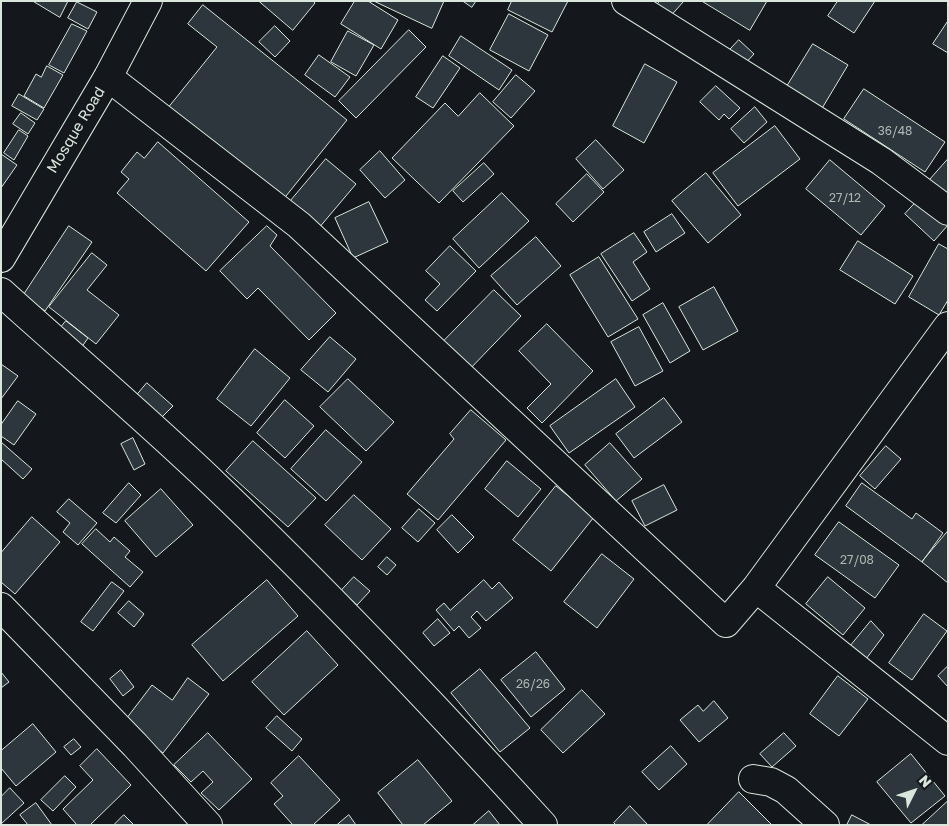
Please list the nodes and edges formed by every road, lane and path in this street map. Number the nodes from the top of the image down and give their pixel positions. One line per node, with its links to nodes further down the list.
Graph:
1 (148, 1): 3 (street, Mosque Road)
2 (626, 1): 4 (street)
3 (108, 77): 5 (street, Mosque Road); 8 (street)
4 (948, 212)
5 (1, 258)
6 (1, 292): 13 (street)
7 (948, 326): 8 (street)
8 (756, 588): 10 (street)
9 (1, 607): 12 (street)
10 (948, 741)
11 (753, 779): 14 (street)
12 (208, 825)
13 (544, 825)
14 (825, 825)

